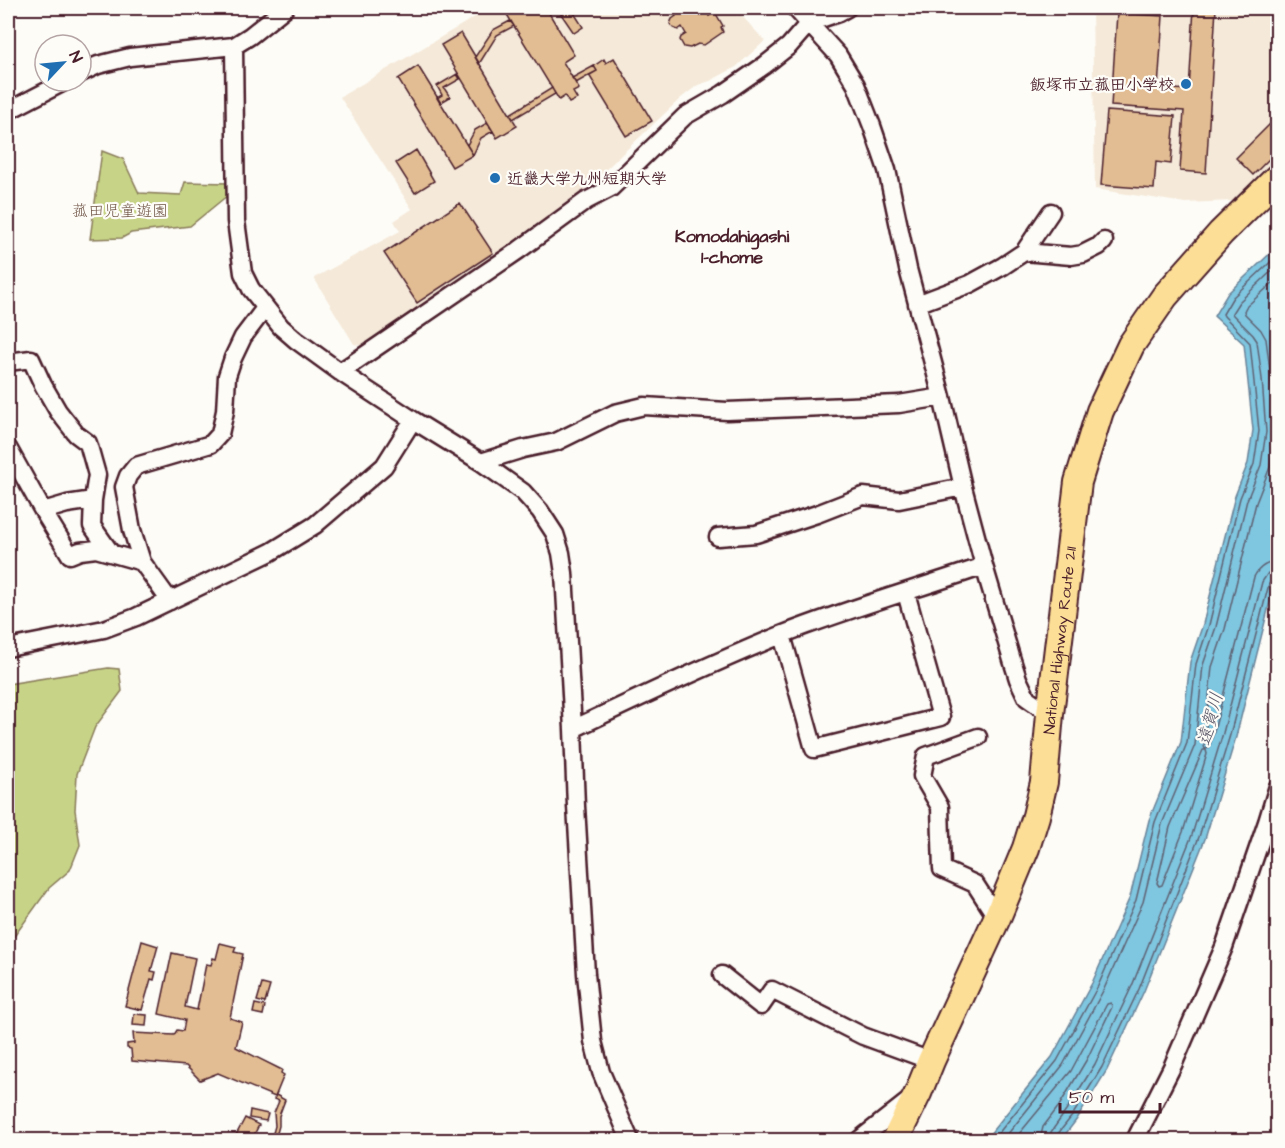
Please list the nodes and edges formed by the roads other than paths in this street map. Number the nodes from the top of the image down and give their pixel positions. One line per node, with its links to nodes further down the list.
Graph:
1 (285, 8): 5 (street)
2 (795, 8): 4 (street)
3 (847, 8): 4 (street)
4 (809, 23): 13 (street); 16 (street)
5 (234, 46): 6 (street); 14 (street)
6 (93, 67)
7 (43, 93): 8 (street)
8 (8, 111)
9 (1278, 177): 32 (highway, National Highway Route 211)
10 (1051, 212): 12 (street)
11 (1104, 241): 12 (street)
12 (1024, 252): 13 (street)
13 (917, 304): 17 (street)
14 (265, 308): 16 (street); 26 (street)
15 (8, 362): 22 (street)
16 (340, 372): 18 (street)
17 (942, 397): 20 (street); 21 (street)
18 (412, 420): 20 (street); 29 (street)
19 (8, 448): 23 (street)
20 (481, 462): 33 (street)
21 (963, 487): 24 (street); 27 (street)
22 (93, 500): 23 (street); 25 (street)
23 (43, 511): 25 (street)
24 (718, 537)
25 (111, 553): 26 (street)
26 (142, 562): 29 (street)
27 (984, 566): 28 (street); 32 (street)
28 (906, 592): 30 (street); 30 (street)
29 (170, 601): 31 (street)
30 (782, 635): 33 (street)
31 (8, 648)
32 (1050, 714): 36 (highway, National Highway Route 211)
33 (573, 729): 40 (street)
34 (978, 737): 36 (street)
35 (1278, 786): 43 (street)
36 (997, 918): 38 (highway, National Highway Route 211)
37 (722, 975): 38 (street)
38 (932, 1061): 39 (highway, National Highway Route 211)
39 (918, 1093): 41 (street); 42 (highway, National Highway Route 211)
40 (630, 1140)
41 (859, 1140)
42 (895, 1140)
43 (1135, 1140)

